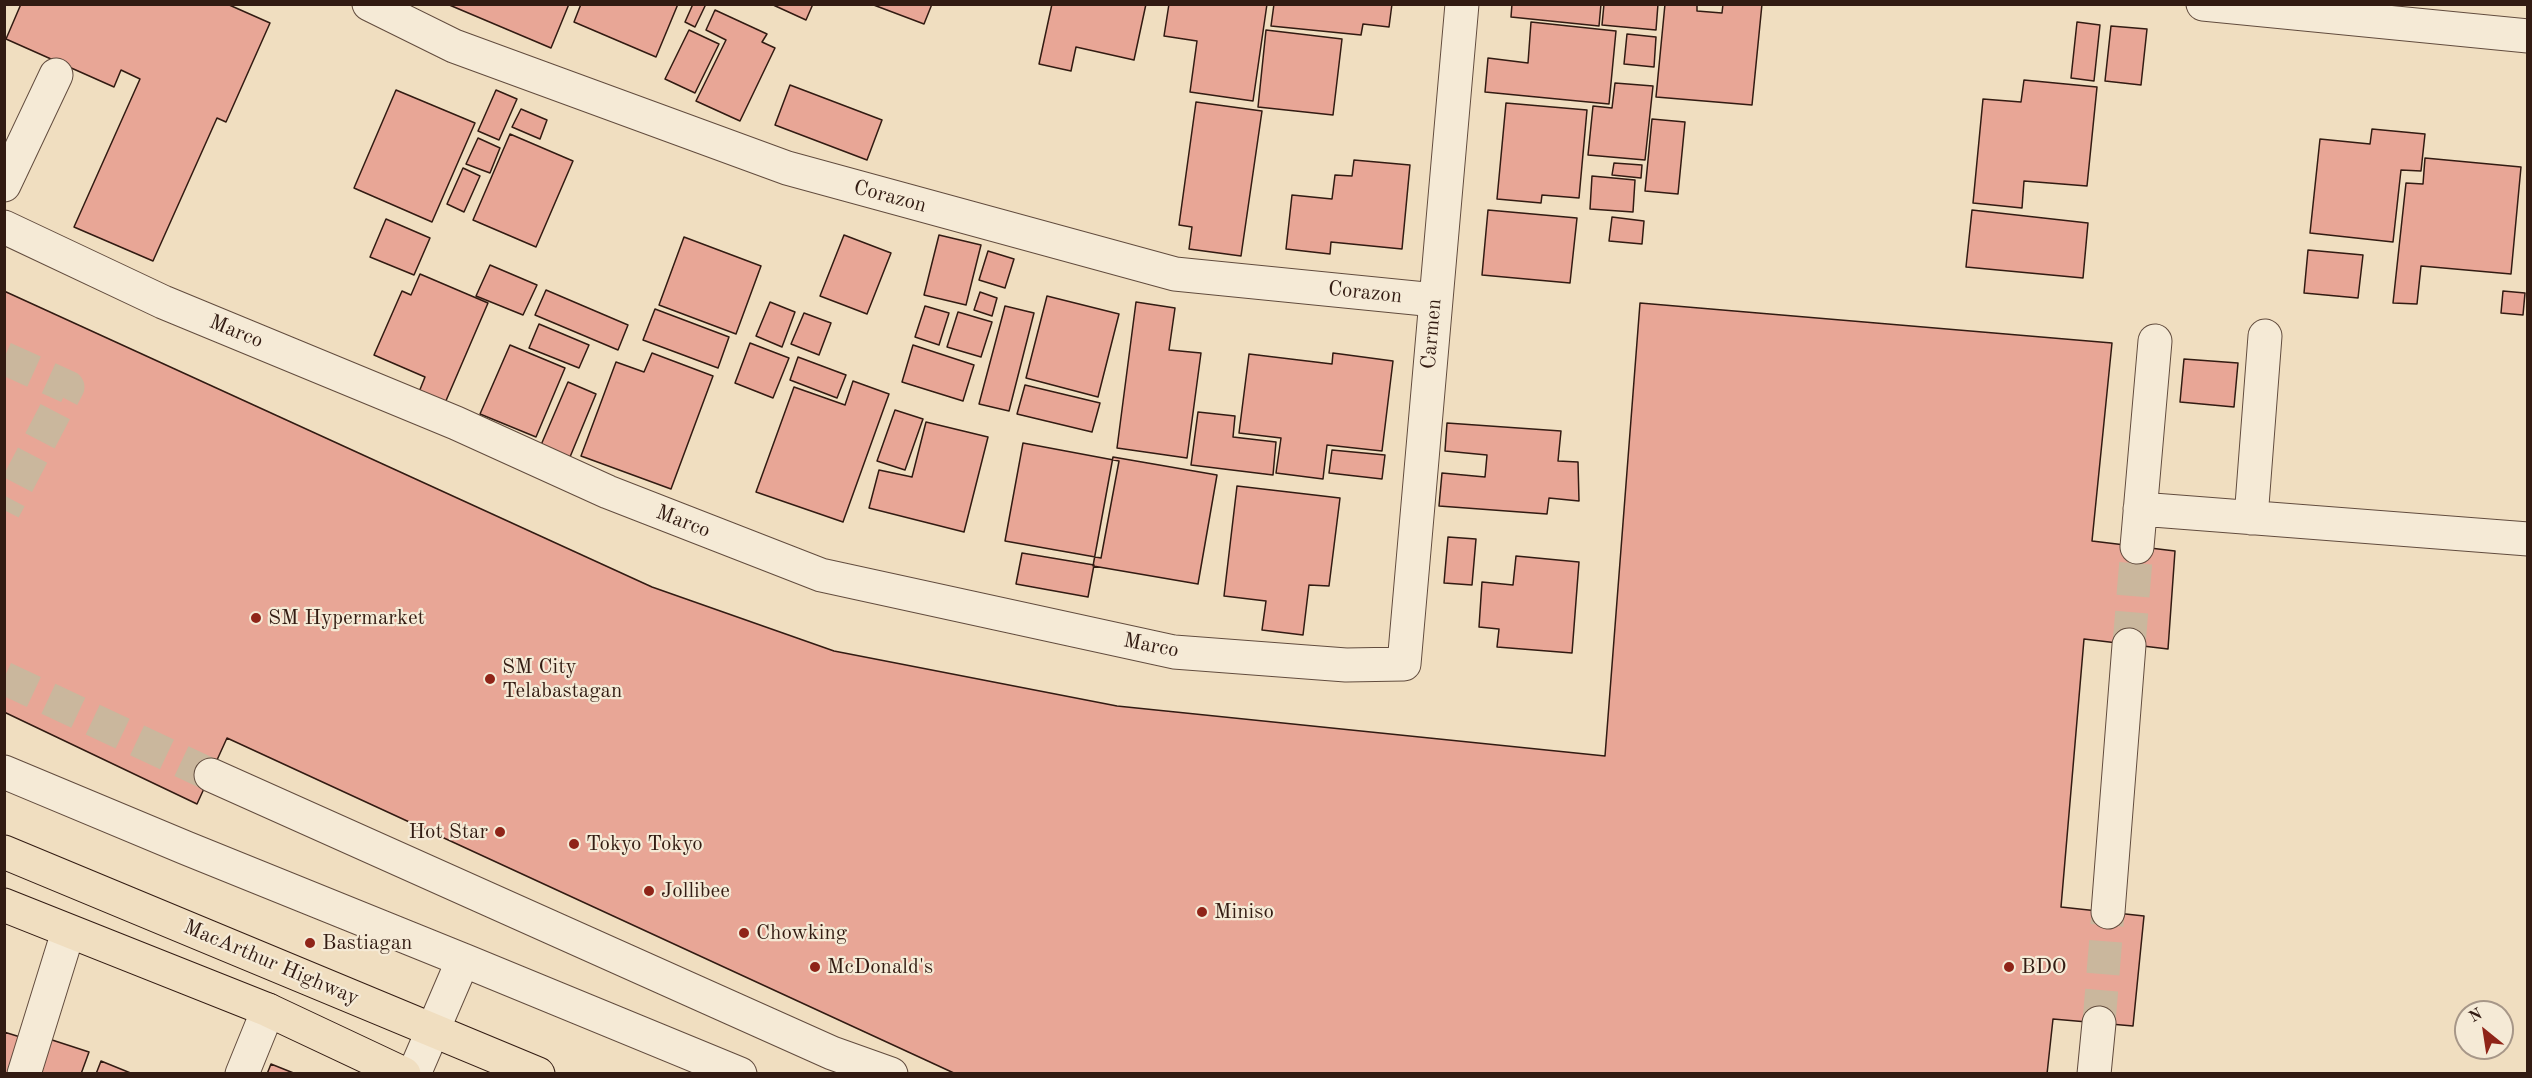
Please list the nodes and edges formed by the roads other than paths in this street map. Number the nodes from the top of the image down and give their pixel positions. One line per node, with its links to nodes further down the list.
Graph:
1 (369, 4): 8 (street, Corazon)
2 (1462, 4): 8 (street, Carmen)
3 (2203, 4): 4 (street)
4 (2528, 36)
5 (56, 75): 6 (street)
6 (4, 185)
7 (4, 228): 16 (street, Marco)
8 (1435, 300): 16 (street, Carmen)
9 (2265, 336): 12 (street)
10 (2156, 341): 11 (street)
11 (2140, 509): 12 (street); 14 (street)
12 (2251, 518): 13 (street)
13 (2528, 539)
14 (2138, 547)
15 (2129, 645): 21 (street)
16 (1404, 664)
17 (4, 772): 23 (street)
18 (211, 776): 27 (street)
19 (4, 852): 26 (highway, MacArthur Highway)
20 (4, 905): 22 (highway)
21 (2108, 912)
22 (68, 932): 24 (highway); 28 (street)
23 (463, 960): 26 (street); 33 (street)
24 (268, 1010): 29 (street); 30 (highway)
25 (2099, 1023): 35 (street)
26 (431, 1030): 31 (street); 32 (highway, MacArthur Highway)
27 (828, 1063): 34 (street)
28 (24, 1074)
29 (242, 1074)
30 (404, 1074)
31 (414, 1074)
32 (538, 1074)
33 (740, 1074)
34 (891, 1074)
35 (2094, 1074)

